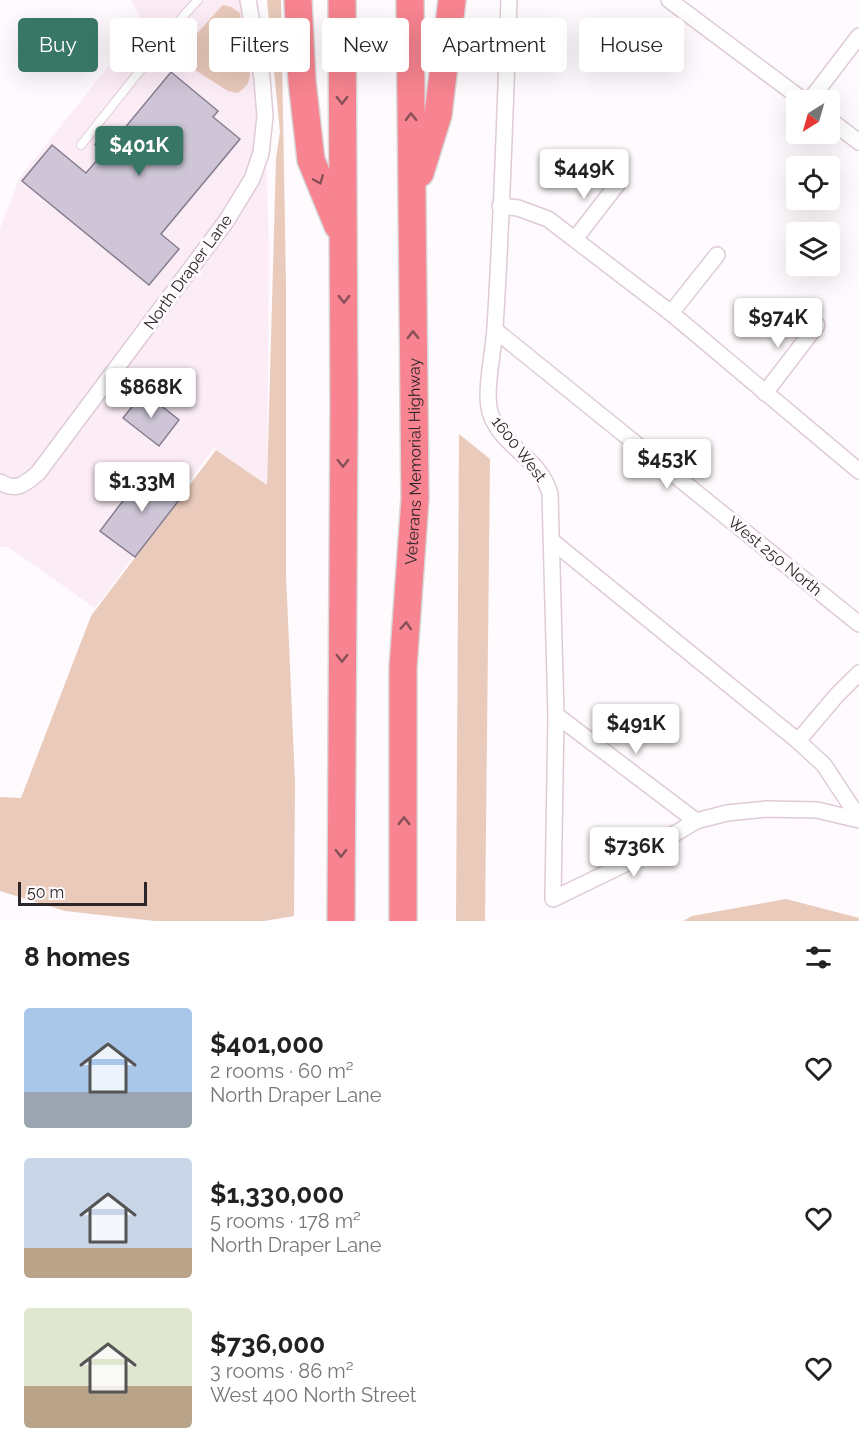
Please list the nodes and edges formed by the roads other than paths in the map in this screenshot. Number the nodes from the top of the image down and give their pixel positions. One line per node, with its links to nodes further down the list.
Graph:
1 (198, 0): 14 (lane)
2 (248, 0): 26 (street, North Draper Lane)
3 (298, 0): 19 (highway, one-way to 19)
4 (342, 0): 19 (highway, one-way to 19)
5 (410, 0): 16 (highway, Veterans Memorial Highway, one-way to 5)
6 (452, 0): 16 (highway)
7 (509, 0): 17 (street, 1600 West)
8 (669, 0): 10 (street)
9 (859, 36): 11 (street)
10 (790, 90)
11 (818, 90)
12 (840, 128): 13 (street)
13 (859, 142)
14 (81, 145)
15 (619, 182): 18 (street)
16 (412, 197): 35 (highway, Veterans Memorial Highway, one-way to 16)
17 (500, 206): 18 (street); 23 (street, 1600 West)
18 (575, 239): 21 (street)
19 (344, 241): 34 (highway, one-way to 34)
20 (717, 255): 21 (street)
21 (671, 313): 24 (street)
22 (817, 325): 24 (street)
23 (495, 330): 27 (street, 1600 West); 28 (street, West 250 North)
24 (765, 393): 25 (street)
25 (859, 469)
26 (0, 482)
27 (552, 541): 30 (street, 1600 West); 31 (street)
28 (859, 624)
29 (859, 672): 31 (street)
30 (556, 715): 33 (street); 33 (street, 1600 West)
31 (798, 741): 32 (street)
32 (859, 819): 33 (street)
33 (696, 822)
34 (341, 917)
35 (403, 921)

